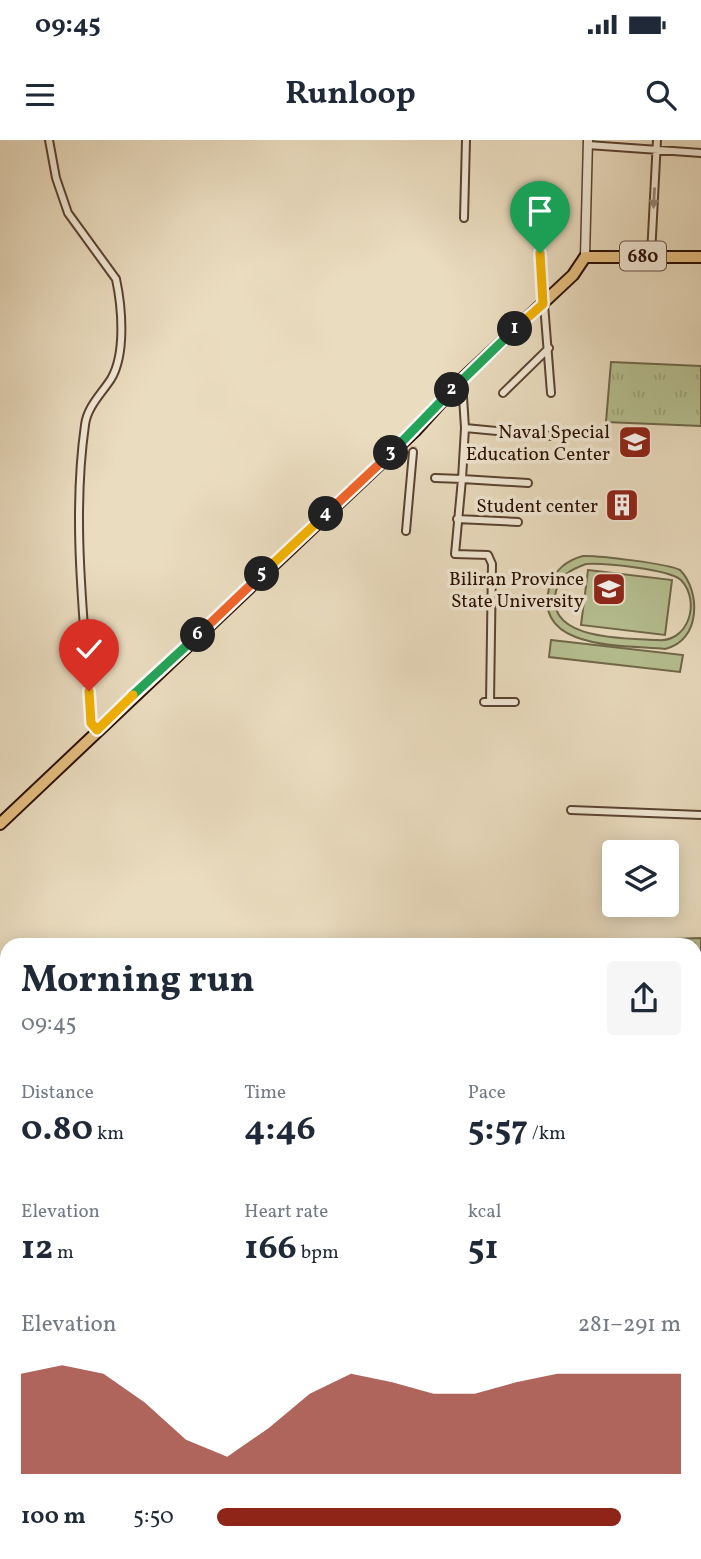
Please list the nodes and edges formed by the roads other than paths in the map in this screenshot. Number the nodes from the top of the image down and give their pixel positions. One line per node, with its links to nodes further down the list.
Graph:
1 (49, 140): 27 (street)
2 (466, 140): 7 (street)
3 (657, 140): 5 (street)
4 (588, 143): 5 (street); 10 (street)
5 (657, 150): 6 (street); 9 (street, one-way to 9)
6 (701, 153)
7 (464, 218)
8 (540, 253): 12 (street)
9 (651, 255): 10 (main road, 680); 11 (main road, 680)
10 (585, 257): 12 (main road)
11 (701, 257)
12 (543, 304): 13 (street); 14 (main road)
13 (549, 348): 15 (street); 16 (street)
14 (462, 379): 17 (street); 18 (main road)
15 (503, 393)
16 (551, 393)
17 (465, 428): 19 (street); 21 (street)
18 (415, 431): 25 (street); 27 (main road)
19 (551, 436)
20 (435, 478): 21 (street)
21 (462, 479): 22 (street); 23 (street)
22 (528, 483)
23 (457, 519): 24 (street); 26 (street)
24 (518, 522)
25 (406, 531)
26 (516, 702)
27 (97, 730): 30 (main road)
28 (571, 810): 29 (street)
29 (701, 815)
30 (0, 824)

